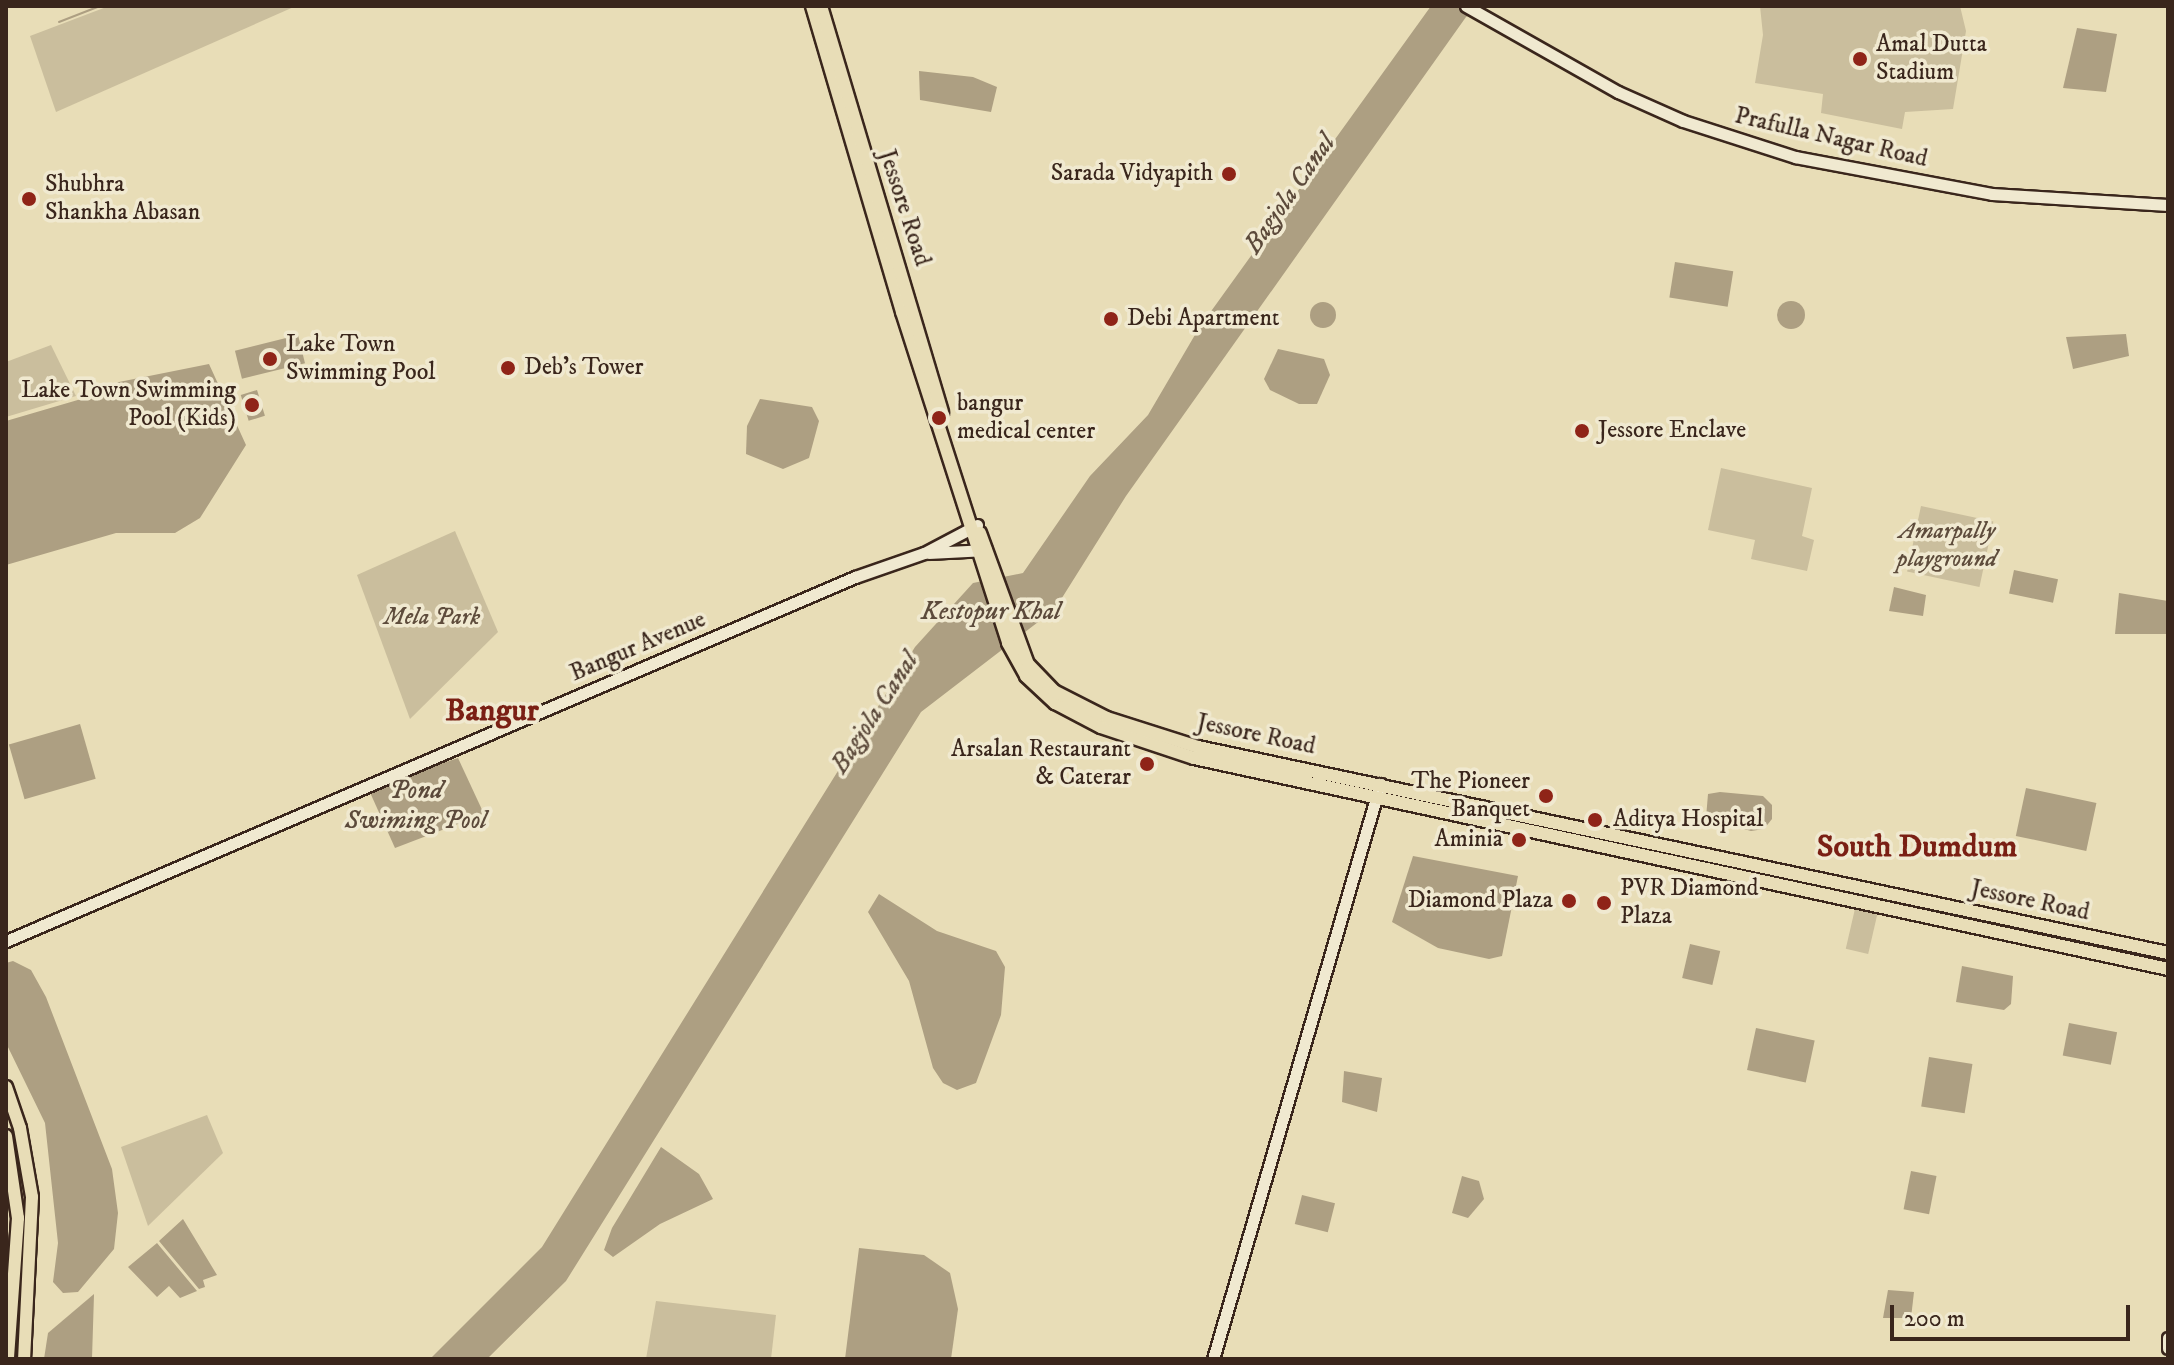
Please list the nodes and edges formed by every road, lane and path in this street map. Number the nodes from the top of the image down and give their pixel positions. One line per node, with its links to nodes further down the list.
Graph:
1 (812, 6): 5 (main road)
2 (821, 6): 5 (main road, Jessore Road)
3 (1467, 6): 4 (street, Prafulla Nagar Road)
4 (2168, 205)
5 (974, 527): 6 (main road, Jessore Road); 7 (street, Bangur Avenue)
6 (982, 552): 7 (street); 8 (main road, Jessore Road)
7 (924, 553): 10 (street, Bangur Avenue)
8 (1378, 789): 9 (main road, Jessore Road); 20 (street)
9 (1816, 884): 11 (main road, Jessore Road); 12 (main road); 13 (main road, Jessore Road)
10 (6, 941)
11 (2168, 953)
12 (2168, 962)
13 (2168, 969)
14 (6, 1087): 19 (main road)
15 (6, 1136): 18 (main road)
16 (2168, 1338): 17 (street)
17 (2168, 1348)
18 (8, 1359)
19 (24, 1359)
20 (1213, 1359)

